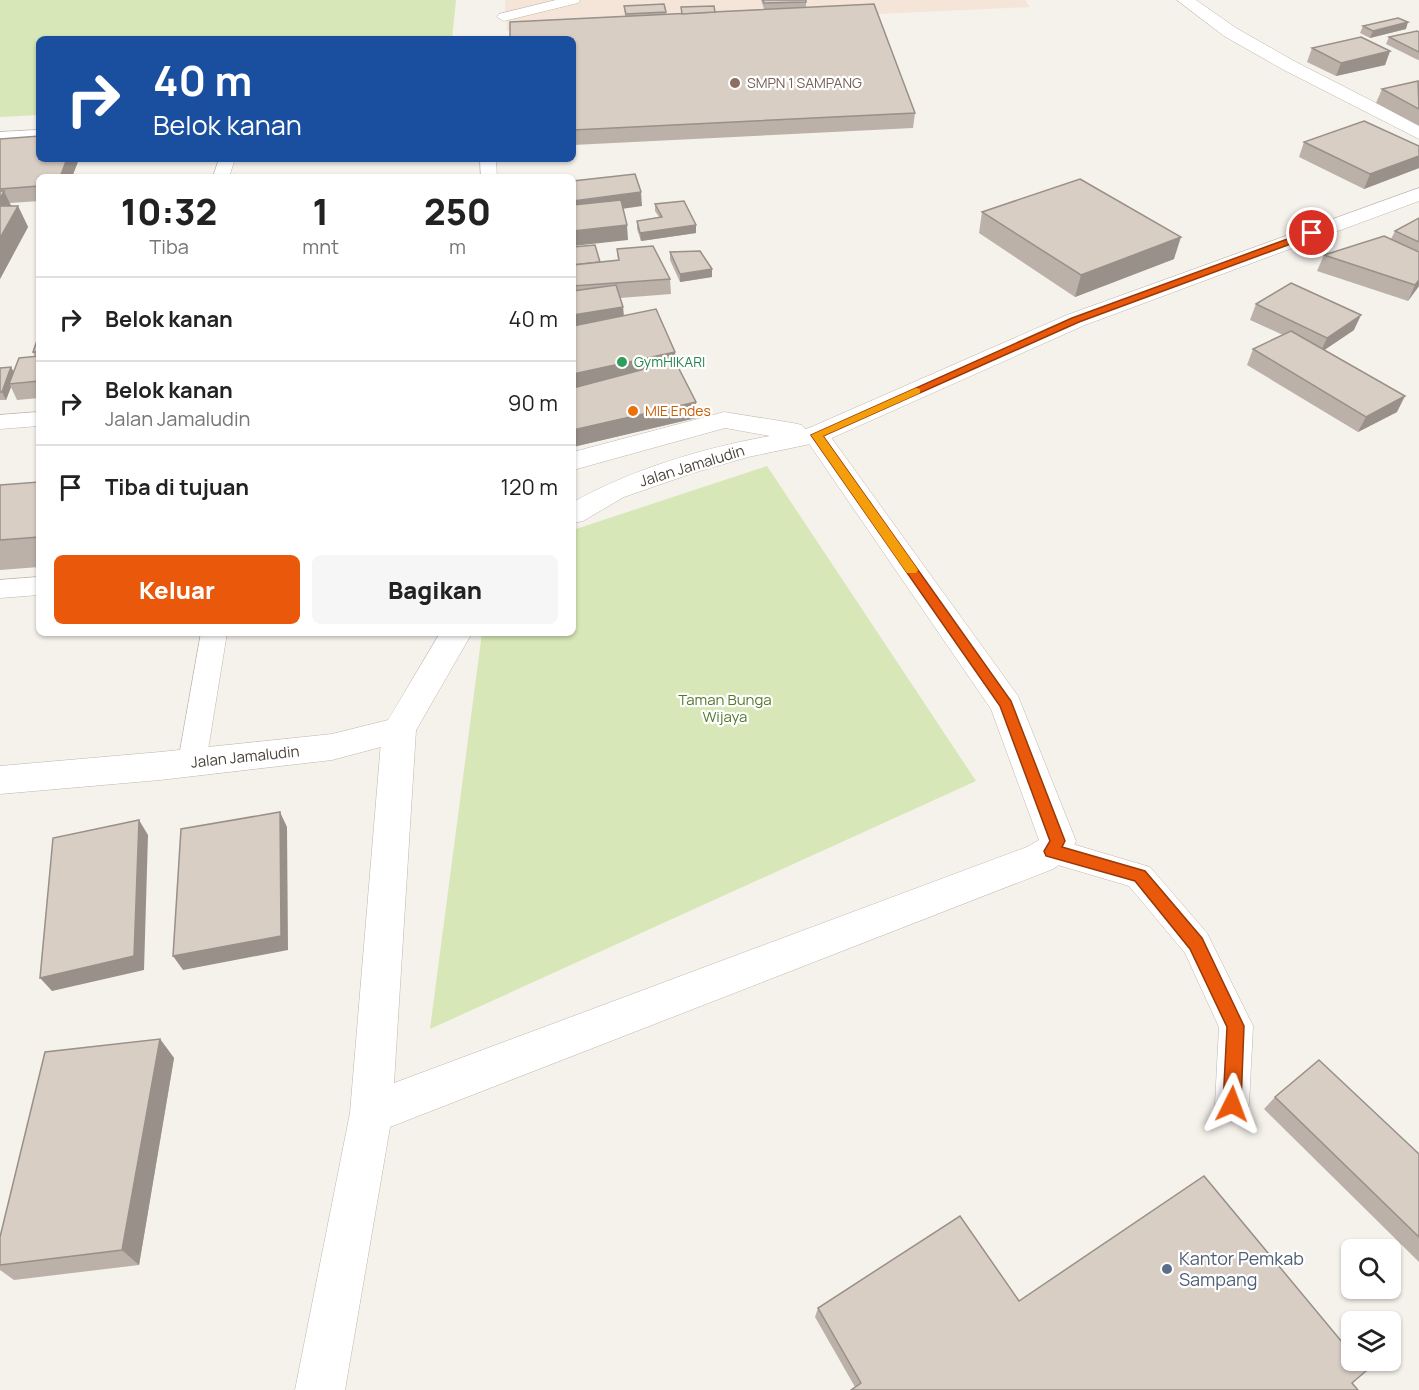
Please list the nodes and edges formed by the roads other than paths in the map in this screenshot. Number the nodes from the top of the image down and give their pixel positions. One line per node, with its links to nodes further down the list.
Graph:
1 (504, 0): 4 (lane)
2 (573, 0): 4 (lane)
3 (1185, 0): 6 (street)
4 (504, 17): 5 (lane)
5 (504, 33)
6 (1419, 133)
7 (36, 135): 8 (lane)
8 (0, 137)
9 (1419, 194): 12 (street, Jalan Jamaludin)
10 (36, 419): 11 (lane)
11 (0, 422)
12 (816, 435): 13 (street, Jalan Jamaludin); 14 (street, Jalan Jamaludin); 22 (street)
13 (576, 460)
14 (576, 511)
15 (36, 586): 16 (lane)
16 (0, 589)
17 (213, 636): 20 (lane)
18 (448, 640): 19 (street)
19 (399, 730): 20 (street, Jalan Jamaludin); 24 (street)
20 (192, 762): 21 (street, Jalan Jamaludin)
21 (0, 780)
22 (1052, 851): 23 (lane); 24 (street)
23 (1232, 1104)
24 (371, 1113): 25 (street)
25 (320, 1390)

